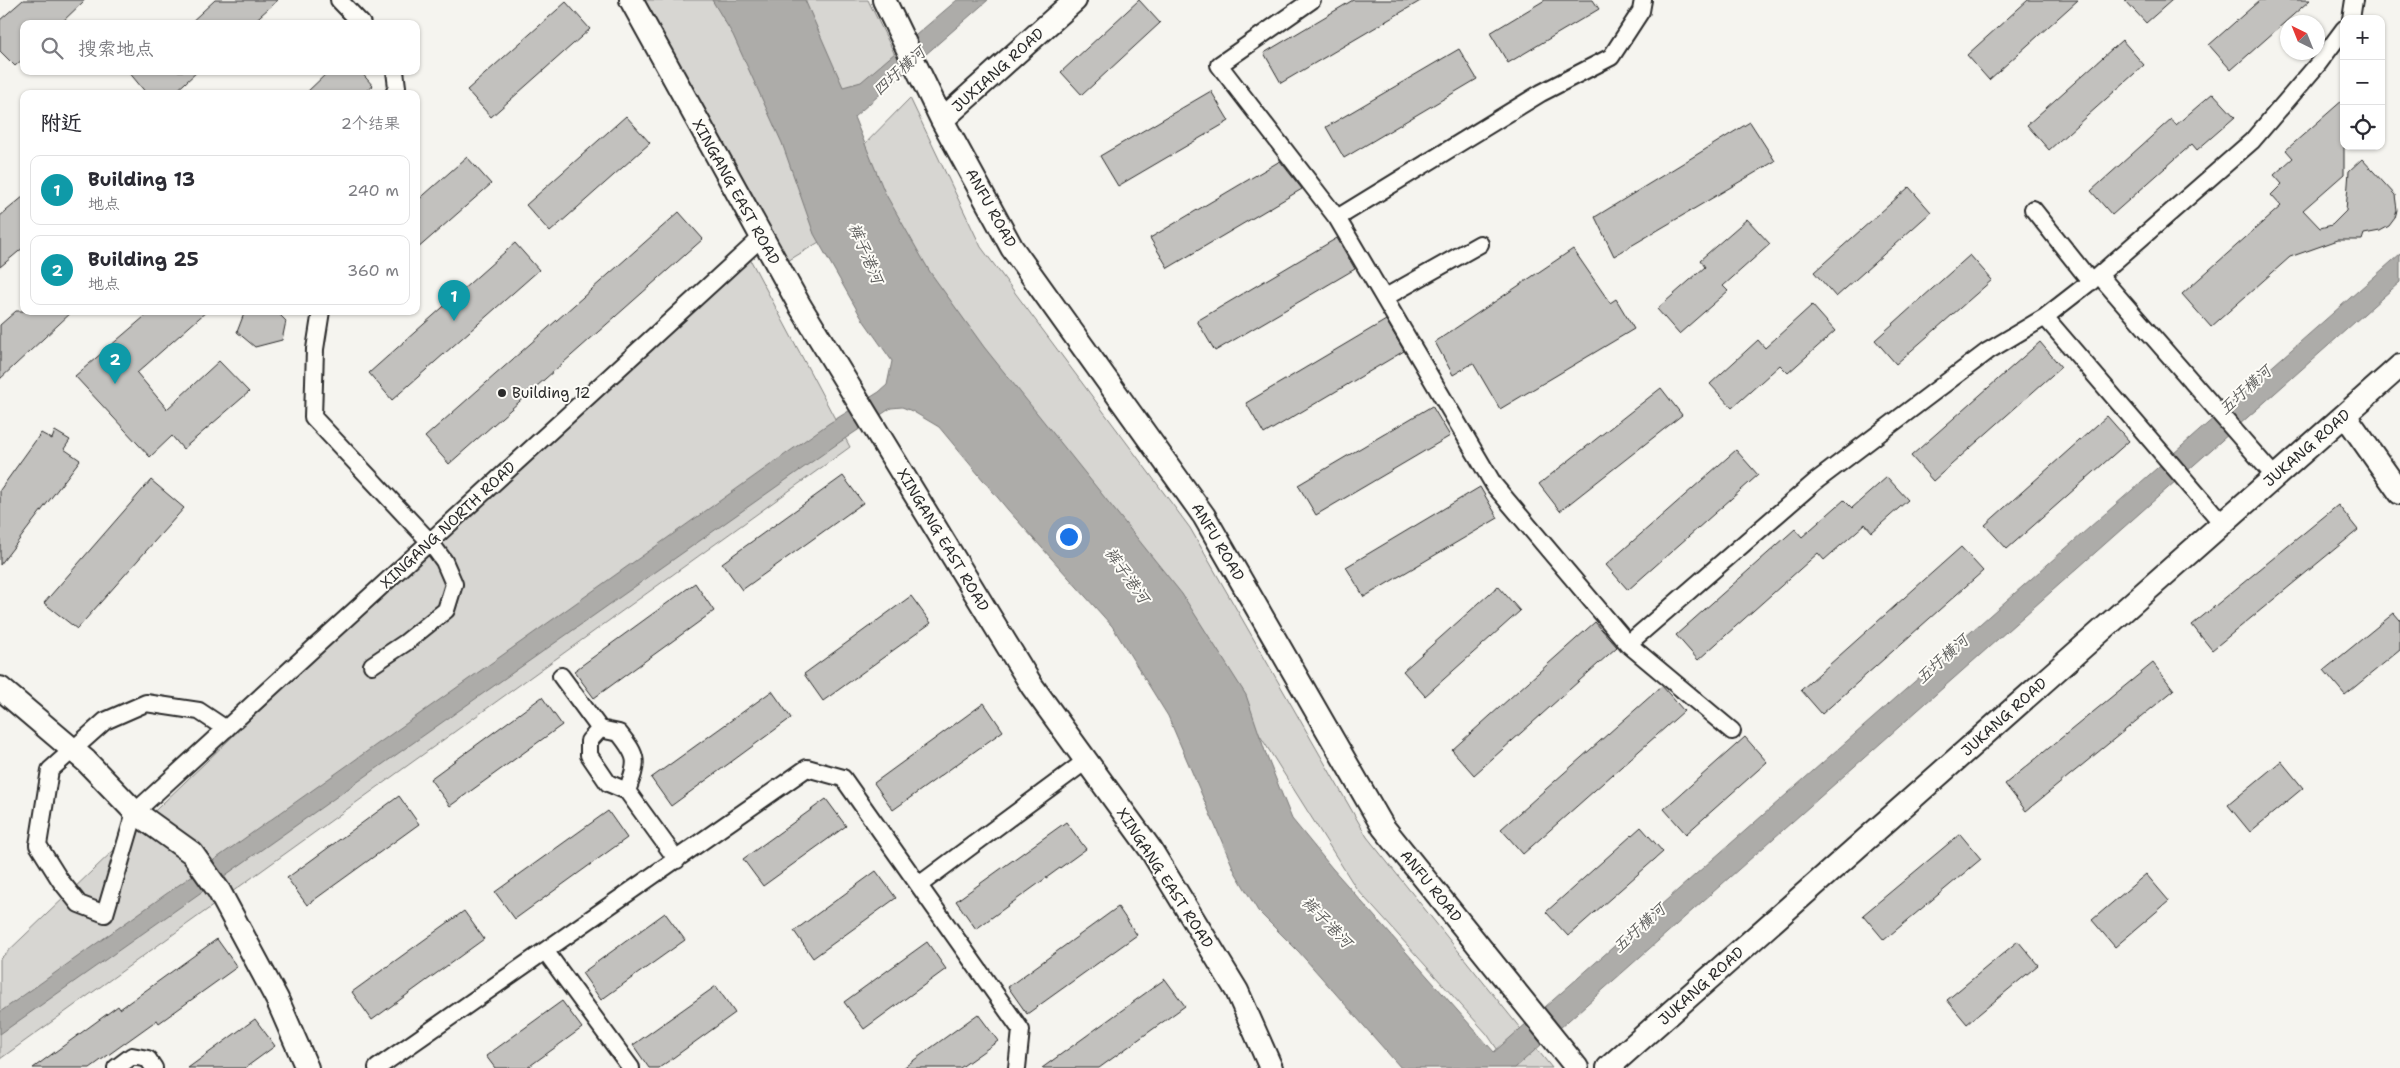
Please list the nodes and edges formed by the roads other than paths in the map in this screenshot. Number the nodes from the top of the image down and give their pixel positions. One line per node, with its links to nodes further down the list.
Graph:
1 (339, 0): 9 (street)
2 (631, 0): 16 (street, XINGANG EAST ROAD)
3 (884, 0): 13 (street, ANFU ROAD)
4 (1075, 0): 13 (street, JUXIANG ROAD)
5 (1312, 0): 15 (street)
6 (1643, 0): 15 (street)
7 (2354, 0): 8 (street)
8 (2352, 15)
9 (358, 20)
10 (2340, 34): 18 (street)
11 (396, 75): 12 (street)
12 (396, 90)
13 (942, 120): 49 (street, ANFU ROAD)
14 (2033, 209): 18 (street)
15 (1338, 218): 19 (street)
16 (761, 238): 27 (street, XINGANG NORTH ROAD); 36 (street, XINGANG EAST ROAD)
17 (1480, 244): 19 (street)
18 (2095, 279): 21 (street); 24 (street)
19 (1384, 298): 28 (street)
20 (320, 315): 27 (street)
21 (2045, 317): 26 (street); 28 (street)
22 (2400, 366): 23 (street, JUKANG ROAD)
23 (2345, 415): 24 (street, JUKANG ROAD); 25 (street)
24 (2275, 477): 26 (street, JUKANG ROAD)
25 (2400, 493)
26 (2222, 523): 50 (street, JUKANG ROAD)
27 (430, 542): 29 (street); 32 (street, XINGANG NORTH ROAD)
28 (1628, 644): 34 (street)
29 (372, 666)
30 (561, 676): 33 (street)
31 (0, 688): 35 (street)
32 (226, 729): 35 (street); 38 (street, XINGANG NORTH ROAD)
33 (600, 729): 37 (street); 37 (street)
34 (1732, 731)
35 (72, 749): 38 (street); 38 (street)
36 (1087, 760): 40 (street); 48 (street, XINGANG EAST ROAD)
37 (627, 791): 39 (street)
38 (135, 812): 43 (street)
39 (677, 860): 40 (street); 41 (street)
40 (919, 885): 47 (street)
41 (546, 952): 42 (street); 46 (street)
42 (383, 1064)
43 (301, 1066)
44 (116, 1068): 45 (street)
45 (154, 1068)
46 (631, 1068)
47 (1017, 1068)
48 (1271, 1068)
49 (1577, 1068)
50 (1608, 1068)

